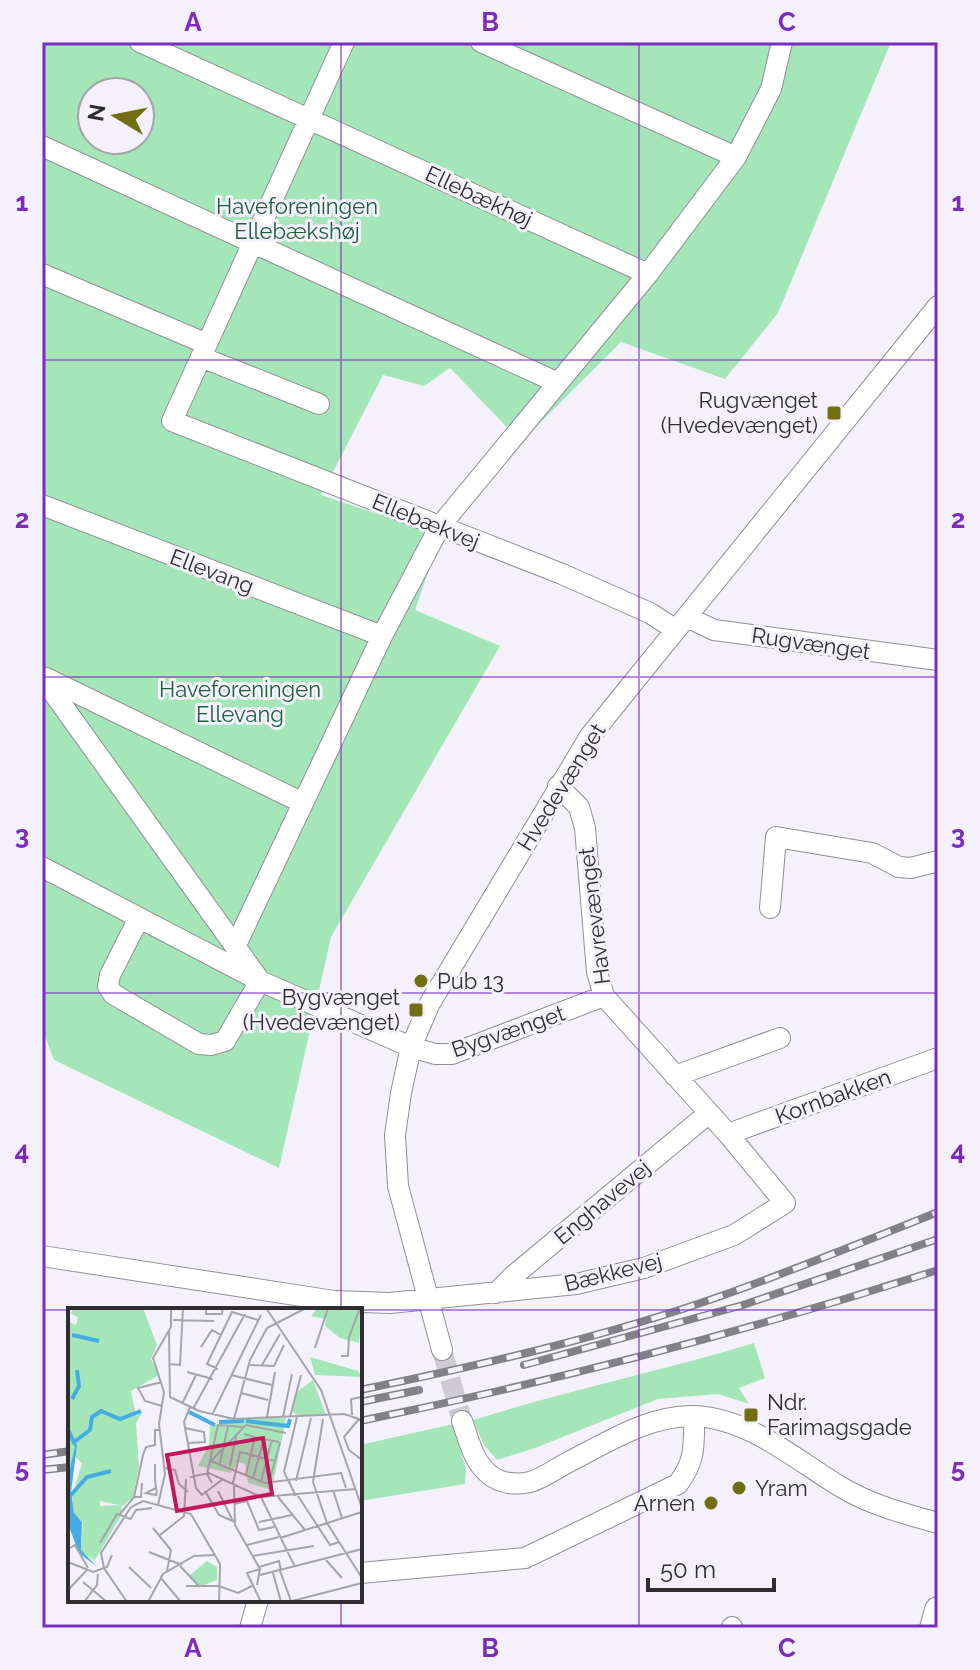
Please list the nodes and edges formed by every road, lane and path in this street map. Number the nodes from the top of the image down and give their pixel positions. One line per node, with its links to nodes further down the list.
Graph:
1 (140, 42): 5 (street, Ellebækhøj)
2 (344, 42): 5 (street)
3 (481, 42): 7 (street)
4 (782, 42): 7 (street)
5 (309, 118): 8 (street); 10 (street, Ellebækhøj)
6 (42, 146): 8 (street)
7 (736, 157): 10 (street)
8 (252, 243): 12 (street); 13 (street)
9 (42, 274): 12 (street)
10 (648, 274): 13 (street)
11 (938, 306): 17 (street, Hvedevænget)
12 (204, 351): 14 (street); 16 (street, Ellebækvej)
13 (556, 382): 16 (street)
14 (319, 404)
15 (42, 505): 18 (street, Ellevang)
16 (440, 526): 17 (street, Ellebækvej); 18 (street)
17 (681, 624): 19 (street, Rugvænget); 21 (street, Hvedevænget)
18 (382, 636): 22 (street)
19 (938, 660)
20 (42, 677): 22 (street); 27 (street)
21 (558, 786): 29 (street, Havrevænget); 31 (street, Hvedevænget)
22 (303, 803): 27 (street)
23 (938, 861): 25 (street)
24 (42, 867): 26 (street)
25 (770, 908)
26 (139, 918): 28 (street); 28 (street)
27 (235, 947): 28 (street)
28 (260, 981): 31 (street)
29 (604, 996): 31 (street, Bygvænget); 33 (street, Havrevænget)
30 (780, 1038): 33 (street)
31 (411, 1047): 39 (street, Hvedevænget)
32 (938, 1058): 35 (street, Kornbakken)
33 (675, 1076): 34 (street, Havrevænget)
34 (709, 1113): 35 (street, Havrevænget); 38 (street, Enghavevej)
35 (728, 1134): 36 (street, Havrevænget)
36 (785, 1203): 38 (street, Bækkevej)
37 (42, 1256): 39 (street, Bækkevej)
38 (496, 1293): 39 (street, Bækkevej)
39 (428, 1300): 40 (street, Hvedevænget)
40 (442, 1350)
41 (694, 1416): 42 (street); 43 (street); 44 (street)
42 (462, 1421)
43 (938, 1523)
44 (362, 1573)
45 (257, 1602): 47 (street)
46 (938, 1610): 48 (main road)
47 (250, 1628)
48 (933, 1628)

